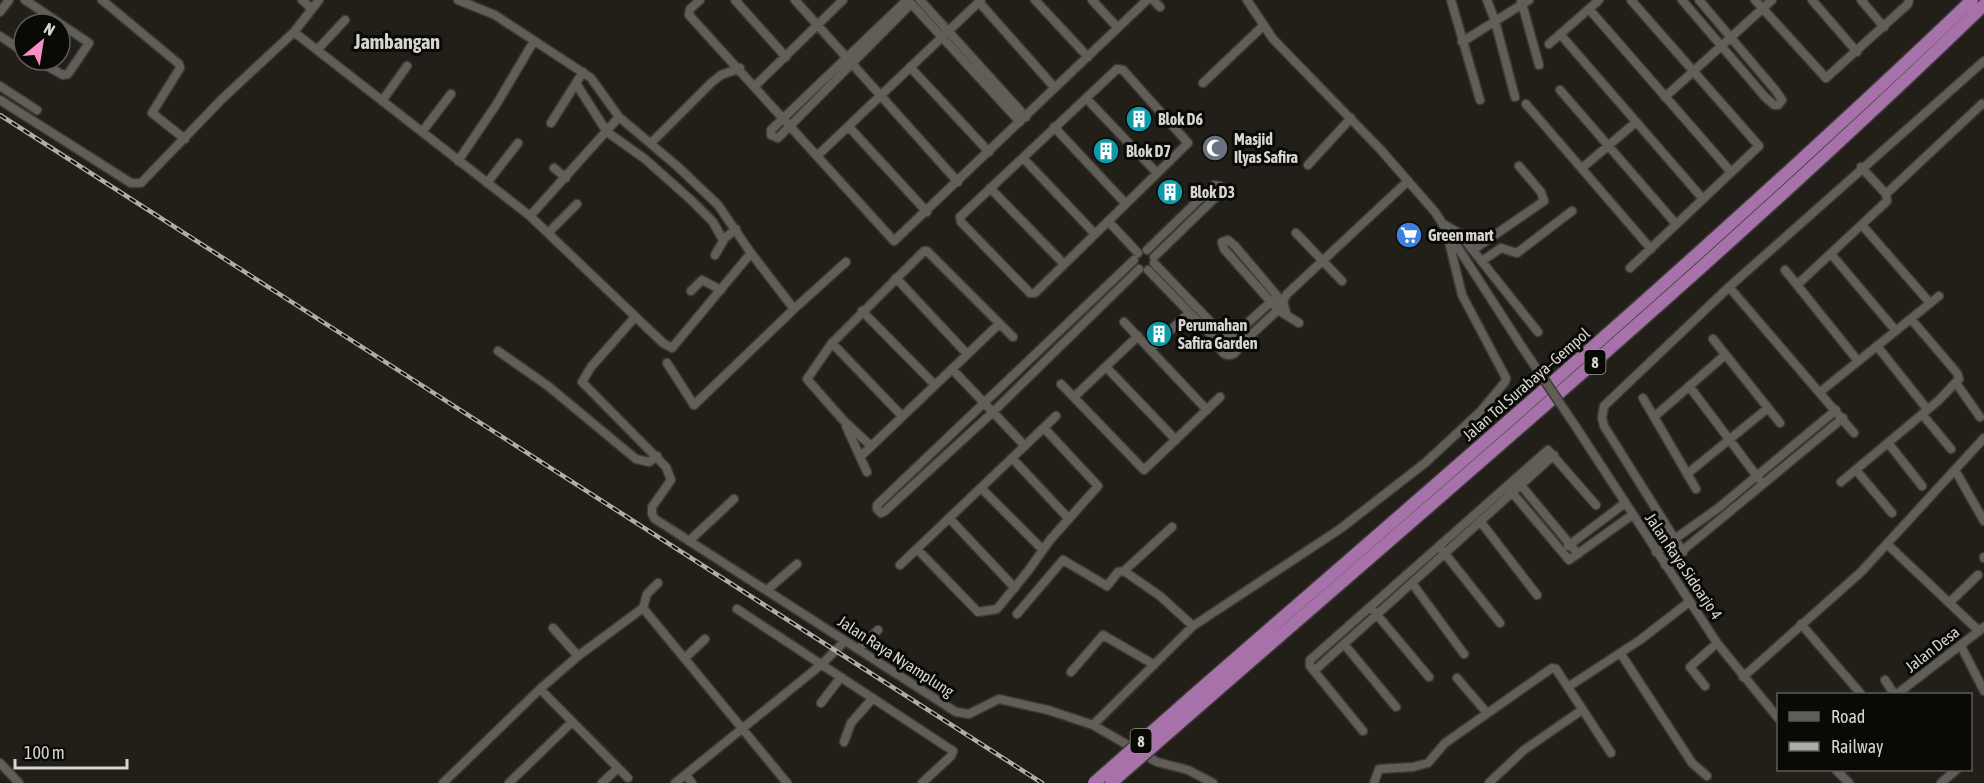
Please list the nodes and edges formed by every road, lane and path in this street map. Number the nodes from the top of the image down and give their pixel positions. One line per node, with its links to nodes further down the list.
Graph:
1 (9, 0): 36 (street)
2 (25, 0): 37 (street)
3 (102, 0): 93 (street)
4 (302, 0): 34 (street)
5 (319, 0): 34 (street)
6 (458, 0): 52 (street)
7 (700, 0): 64 (street)
8 (735, 0): 55 (street)
9 (795, 0): 40 (street)
10 (843, 0): 40 (street)
11 (1035, 0): 57 (street)
12 (1092, 0): 43 (street)
13 (1147, 0): 43 (street)
14 (1153, 0): 32 (street)
15 (1249, 0): 41 (street)
16 (1451, 0): 49 (street)
17 (1486, 0): 39 (street)
18 (1599, 0): 35 (street)
19 (1631, 0): 65 (street)
20 (1682, 0): 51 (street)
21 (1699, 0): 48 (street)
22 (1755, 0): 33 (street)
23 (1772, 0): 33 (street)
24 (1812, 0): 54 (street)
25 (1861, 0): 42 (street)
26 (1909, 0): 42 (street)
27 (1972, 0): 295 (highway, Jalan Tol Surabaya–Gempol / 8)
28 (913, 1): 46 (street); 56 (street); 59 (street)
29 (980, 1): 46 (street); 70 (street)
30 (1524, 1): 39 (street); 60 (street)
31 (1984, 5): 295 (highway, Jalan Tol Surabaya–Gempol / 8)
32 (1160, 7)
33 (1762, 8): 48 (street); 54 (street)
34 (312, 9): 45 (street)
35 (1589, 9): 47 (street); 75 (street)
36 (0, 12)
37 (43, 12)
38 (345, 20): 53 (street)
39 (1495, 21): 49 (street); 74 (street)
40 (817, 26): 55 (street); 56 (street)
41 (1263, 26): 67 (street); 84 (street)
42 (1884, 27): 54 (street)
43 (1118, 28): 57 (street)
44 (72, 32): 63 (street)
45 (294, 32): 53 (street); 93 (street)
46 (946, 33): 62 (street); 85 (street)
47 (1560, 34): 50 (street); 86 (street)
48 (1731, 37): 51 (street); 51 (street)
49 (1462, 42): 78 (street)
50 (1549, 44)
51 (1722, 45): 65 (street)
52 (530, 47): 66 (street); 100 (street)
53 (317, 50): 79 (street)
54 (1857, 52)
55 (786, 57): 69 (street)
56 (847, 57): 59 (street); 83 (street)
57 (1088, 57): 70 (street)
58 (1984, 61): 103 (street)
59 (853, 64): 73 (street); 89 (street)
60 (1539, 65)
61 (407, 66): 79 (street)
62 (910, 67): 73 (street); 97 (street)
63 (72, 68)
64 (740, 68): 69 (street); 94 (street)
65 (1693, 71): 75 (street); 108 (street)
66 (580, 79): 87 (street); 88 (street); 88 (street)
67 (1203, 83)
68 (0, 86): 82 (street)
69 (756, 86): 83 (street)
70 (1055, 88): 85 (street)
71 (1560, 90): 96 (street)
72 (451, 94): 92 (street)
73 (881, 96): 90 (street); 111 (street)
74 (1515, 97)
75 (1665, 97): 108 (street)
76 (1086, 98): 91 (street); 107 (street); 107 (street)
77 (0, 100): 93 (street)
78 (1480, 100)
79 (382, 101): 92 (street)
80 (1526, 104): 105 (street)
81 (1982, 104): 114 (street)
82 (37, 110)
83 (783, 118): 89 (street); 89 (street)
84 (1352, 118): 101 (street); 110 (street)
85 (1023, 119): 97 (street)
86 (1636, 122): 96 (street); 116 (street)
87 (551, 123)
88 (612, 126): 94 (street); 106 (street); 109 (street)
89 (790, 126): 98 (street)
90 (849, 127): 98 (street); 121 (street)
91 (1054, 127): 99 (street); 118 (street)
92 (422, 132): 100 (street)
93 (185, 139)
94 (651, 142): 106 (street)
95 (518, 143): 112 (street)
96 (1608, 146): 105 (street); 124 (street)
97 (989, 152): 111 (street)
98 (817, 156): 121 (street)
99 (1023, 158): 113 (street); 129 (street)
100 (458, 161): 112 (street)
101 (1308, 165)
102 (1519, 166): 132 (street)
103 (1861, 167): 114 (street); 148 (street)
104 (554, 168): 109 (street)
105 (1582, 168): 131 (street)
106 (670, 172): 115 (street); 115 (street)
107 (1157, 172): 118 (street)
108 (1731, 172): 116 (street)
109 (566, 178): 122 (street)
110 (1408, 180): 125 (street); 137 (street)
111 (958, 182): 121 (street)
112 (487, 183): 122 (street)
113 (990, 188): 140 (street); 140 (street)
114 (1886, 194): 126 (street)
115 (696, 195): 119 (street); 119 (street)
116 (1703, 199): 124 (street)
117 (576, 204): 127 (street)
118 (1126, 204): 123 (street)
119 (711, 211): 130 (street); 130 (street)
120 (1572, 211): 138 (street)
121 (927, 212)
122 (530, 216): 127 (street)
123 (1108, 221): 129 (street); 134 (street)
124 (1676, 224): 131 (street)
125 (1445, 225): 132 (street); 224 (street, Jalan Raya Sidoarjo 4, bridge); 264 (street)
126 (1862, 225): 135 (street); 152 (street)
127 (548, 233): 156 (street)
128 (1296, 233): 137 (street)
129 (1095, 234): 140 (street)
130 (728, 235): 133 (street); 136 (street)
131 (1651, 249): 142 (street)
132 (1473, 250): 138 (street)
133 (751, 253): 146 (street); 153 (street)
134 (1139, 254): 141 (street); 141 (street); 141 (street); 186 (street)
135 (1831, 254): 147 (street); 161 (street)
136 (715, 255)
137 (1323, 261): 145 (street); 151 (street)
138 (1482, 261): 162 (street)
139 (846, 262): 153 (street)
140 (1064, 264)
141 (1149, 264): 155 (street); 166 (street); 190 (street)
142 (1630, 268)
143 (1785, 270): 147 (street)
144 (896, 278): 154 (street); 160 (street); 172 (street)
145 (1341, 281)
146 (714, 285): 149 (street); 156 (street)
147 (1797, 285): 174 (street)
148 (1729, 287): 182 (street); 233 (street)
149 (691, 291)
150 (1939, 296): 152 (street)
151 (1281, 303): 151 (street); 159 (street); 166 (street); 169 (street)
152 (1930, 303): 157 (street)
153 (794, 309): 175 (street)
154 (862, 311): 167 (street); 180 (street)
155 (1189, 313): 166 (street); 170 (street)
156 (635, 317): 208 (street)
157 (1911, 319): 161 (street); 178 (street)
158 (1124, 321): 163 (street)
159 (1299, 323)
160 (999, 324): 164 (street); 172 (street)
161 (1896, 331): 168 (street)
162 (1538, 332)
163 (1138, 336): 170 (street); 176 (street)
164 (1013, 337)
165 (1713, 339): 173 (street)
166 (1226, 340): 169 (street); 169 (street)
167 (832, 343): 192 (street); 197 (street)
168 (1877, 346): 174 (street); 191 (street)
169 (1238, 347)
170 (1150, 349): 188 (street)
171 (498, 351): 208 (street)
172 (967, 354): 177 (street)
173 (1725, 355): 181 (street); 187 (street)
174 (1858, 361): 182 (street)
175 (667, 363)
176 (1106, 367): 183 (street); 202 (street)
177 (952, 369): 180 (street); 186 (street)
178 (1956, 383): 191 (street); 195 (street)
179 (1061, 384): 183 (street)
180 (935, 385): 192 (street)
181 (1689, 386): 194 (street); 203 (street)
182 (1820, 392): 189 (street)
183 (1074, 397): 202 (street)
184 (1220, 398): 188 (street)
185 (1643, 398): 194 (street)
186 (983, 401): 190 (street); 190 (street)
187 (1768, 408): 198 (street); 203 (street)
188 (1208, 410): 202 (street)
189 (1836, 410): 196 (street); 215 (street)
190 (993, 412): 206 (street)
191 (1925, 412): 204 (street); 207 (street)
192 (902, 416): 205 (street)
193 (1056, 416): 199 (street)
194 (1654, 417): 214 (street)
195 (1980, 417)
196 (1843, 418): 200 (street); 218 (street)
197 (843, 420): 205 (street); 209 (street)
198 (1780, 423)
199 (1044, 428): 206 (street); 229 (street)
200 (1854, 433)
201 (1984, 438): 212 (street)
202 (1176, 440)
203 (1729, 440): 214 (street); 215 (street)
204 (1889, 444): 211 (street); 219 (street)
205 (871, 446): 209 (street)
206 (1025, 446): 210 (street)
207 (1951, 449)
208 (657, 456): 234 (street, Jalan Raya Nyamplung)
209 (861, 456): 213 (street)
210 (1012, 458): 220 (street); 229 (street)
211 (1856, 470): 217 (street); 226 (street)
212 (1954, 470): 231 (street); 236 (street)
213 (867, 472)
214 (1688, 474): 222 (street)
215 (1756, 476): 218 (street); 233 (street)
216 (1517, 482): 221 (street); 225 (street); 235 (street)
217 (1841, 482)
218 (1763, 485): 242 (street)
219 (1922, 486)
220 (981, 488): 228 (street); 239 (street)
221 (1509, 489): 230 (street); 237 (street); 240 (street)
222 (1696, 489)
223 (734, 499): 234 (street)
224 (1625, 503): 227 (street, Jalan Raya Sidoarjo 4); 235 (street)
225 (1596, 505)
226 (1893, 513)
227 (1632, 515): 241 (street, Jalan Raya Sidoarjo 4); 244 (street)
228 (949, 518): 238 (street); 252 (street)
229 (1069, 519): 239 (street)
230 (1480, 521): 243 (street); 254 (street)
231 (1984, 521)
232 (1172, 527): 248 (street)
233 (1675, 539): 241 (street); 242 (street)
234 (689, 541): 253 (street, Jalan Raya Nyamplung)
235 (1571, 544): 240 (street); 244 (street)
236 (1887, 544): 256 (street); 263 (street)
237 (1438, 545): 243 (street); 257 (street)
238 (917, 549): 246 (street); 252 (street)
239 (1043, 550): 252 (street)
240 (1560, 551): 244 (street)
241 (1656, 552): 247 (street, Jalan Raya Sidoarjo 4)
242 (1683, 552): 247 (street)
243 (1445, 553): 251 (street); 262 (street)
244 (1578, 554)
245 (797, 564): 253 (street)
246 (900, 565)
247 (1665, 565): 255 (street, Jalan Raya Sidoarjo 4)
248 (1124, 571): 260 (street); 264 (street)
249 (1978, 575): 256 (street)
250 (658, 583): 258 (street)
251 (1412, 583): 261 (street); 274 (street)
252 (1015, 588)
253 (766, 590): 269 (street, Jalan Raya Nyamplung)
254 (1537, 595)
255 (1689, 602): 270 (street, Jalan Raya Sidoarjo 4); 275 (street)
256 (1949, 603): 266 (street)
257 (1369, 606): 261 (street); 280 (street)
258 (643, 608): 276 (street); 277 (street)
259 (737, 609): 279 (street)
260 (1017, 614)
261 (1377, 615): 271 (street); 283 (street)
262 (1500, 623)
263 (1801, 624): 284 (street); 291 (street)
264 (1193, 626): 278 (street)
265 (553, 628): 276 (street)
266 (1979, 628): 272 (street, Jalan Desa)
267 (878, 630): 273 (street)
268 (705, 639): 277 (street)
269 (845, 641): 273 (street, Jalan Raya Nyamplung); 279 (street)
270 (1717, 643): 284 (street, Jalan Raya Sidoarjo 4); 287 (street)
271 (1344, 644): 280 (street); 296 (street)
272 (1961, 645): 290 (street); 292 (street, Jalan Desa)
273 (858, 649): 301 (street, Jalan Raya Nyamplung)
274 (1464, 654)
275 (1621, 654): 288 (street); 311 (street)
276 (578, 656): 289 (street)
277 (686, 657): 302 (street)
278 (1154, 663): 281 (street); 301 (street)
279 (822, 664): 282 (street); 302 (street)
280 (1314, 671): 303 (street)
281 (1071, 672)
282 (841, 677): 293 (street); 294 (street)
283 (1429, 677)
284 (1743, 677): 299 (street, Jalan Raya Sidoarjo 4)
285 (1457, 678): 298 (street)
286 (1886, 681): 292 (street)
287 (1705, 686)
288 (1568, 687): 297 (street); 298 (street)
289 (540, 688): 300 (street); 315 (street)
290 (1984, 691)
291 (1860, 693)
292 (1894, 693)
293 (873, 698): 304 (street); 321 (street)
294 (821, 703)
295 (1193, 703): 322 (highway, Jalan Tol Surabaya–Gempol / 8, bridge); 323 (highway, Jalan Tol Surabaya–Gempol / 8, bridge)
296 (1396, 707)
297 (1582, 710): 305 (street); 325 (street)
298 (1487, 713): 313 (street)
299 (1777, 716)
300 (572, 722): 307 (street); 316 (street)
301 (1093, 724): 324 (street, Jalan Raya Nyamplung)
302 (743, 728): 310 (street); 320 (street)
303 (1363, 731)
304 (844, 742)
305 (1611, 753)
306 (0, 764): 314 (street)
307 (618, 768): 312 (street); 317 (street)
308 (1837, 771): 326 (street)
309 (1955, 771): 327 (street)
310 (686, 775): 318 (street); 319 (street)
311 (1707, 776)
312 (628, 778)
313 (1374, 782)
314 (19, 783)
315 (443, 783)
316 (509, 783)
317 (602, 783)
318 (675, 783)
319 (692, 783)
320 (787, 783)
321 (922, 783)
322 (1094, 783)
323 (1111, 783)
324 (1213, 783)
325 (1489, 783)
326 (1849, 783)
327 (1941, 783)

